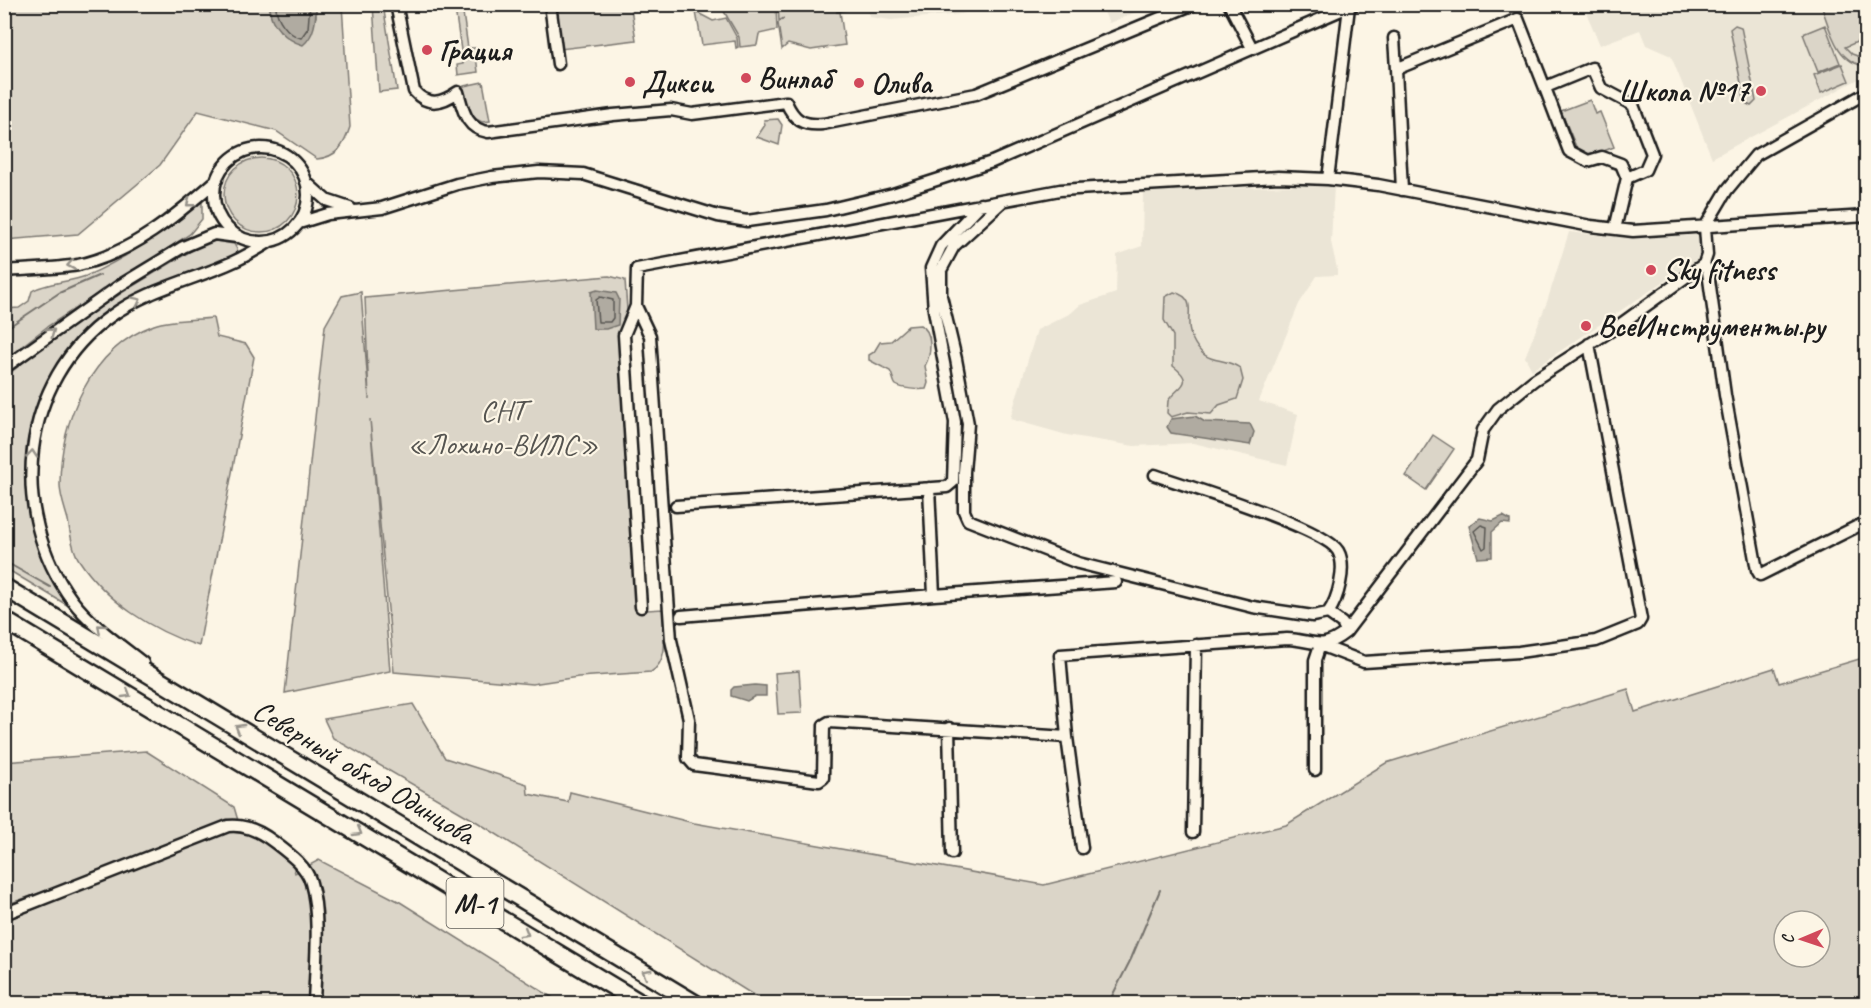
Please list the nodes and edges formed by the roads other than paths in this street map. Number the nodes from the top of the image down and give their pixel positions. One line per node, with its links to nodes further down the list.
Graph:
1 (396, 4): 3 (street)
2 (550, 4): 8 (street)
3 (1194, 4)
4 (1229, 4): 7 (street)
5 (1352, 6): 7 (street); 13 (street)
6 (1394, 38): 9 (street)
7 (1252, 48): 19 (street)
8 (558, 64)
9 (1396, 69): 10 (street); 16 (street)
10 (1545, 88): 12 (street); 12 (street)
11 (1866, 93): 22 (street)
12 (1627, 178): 23 (street)
13 (1328, 179): 16 (street); 17 (street)
14 (217, 180): 15 (street); 24 (street); 27 (street, one-way to 27)
15 (305, 181): 19 (street); 21 (street)
16 (1402, 190): 23 (street)
17 (1004, 200): 18 (street); 39 (street)
18 (981, 204): 28 (street); 32 (street)
19 (359, 210): 21 (street)
20 (1866, 216): 22 (street)
21 (299, 223): 25 (street)
22 (1705, 227): 23 (street); 26 (street)
23 (1616, 229)
24 (241, 238): 25 (street); 30 (street, one-way to 24)
25 (271, 241): 47 (street, one-way to 25)
26 (1704, 264): 29 (street); 34 (street)
27 (4, 271)
28 (636, 306): 38 (street); 48 (street)
29 (1589, 344): 43 (street); 45 (street)
30 (4, 368)
31 (1155, 475): 39 (street)
32 (929, 488): 33 (street); 37 (street)
33 (676, 506)
34 (1866, 522)
35 (1116, 582): 37 (street)
36 (4, 587): 47 (highway, Северный обход Одинцова / М-1)
37 (934, 596): 40 (street)
38 (641, 607)
39 (1328, 613): 43 (street)
40 (681, 616)
41 (4, 620): 46 (highway, Северный обход Одинцова / М-1)
42 (4, 630): 46 (street)
43 (1346, 632): 45 (street)
44 (1196, 645): 45 (street); 49 (street); 51 (street)
45 (1320, 645): 50 (street)
46 (59, 653): 56 (highway, Северный обход Одинцова / М-1, one-way to 56)
47 (178, 692): 57 (highway, Северный обход Одинцова / М-1, one-way to 47)
48 (949, 728): 49 (street); 53 (street)
49 (1067, 737): 52 (street)
50 (1315, 770)
51 (1193, 832)
52 (1083, 848)
53 (952, 853)
54 (4, 914): 55 (street)
55 (315, 1004)
56 (642, 1004)
57 (696, 1004)

